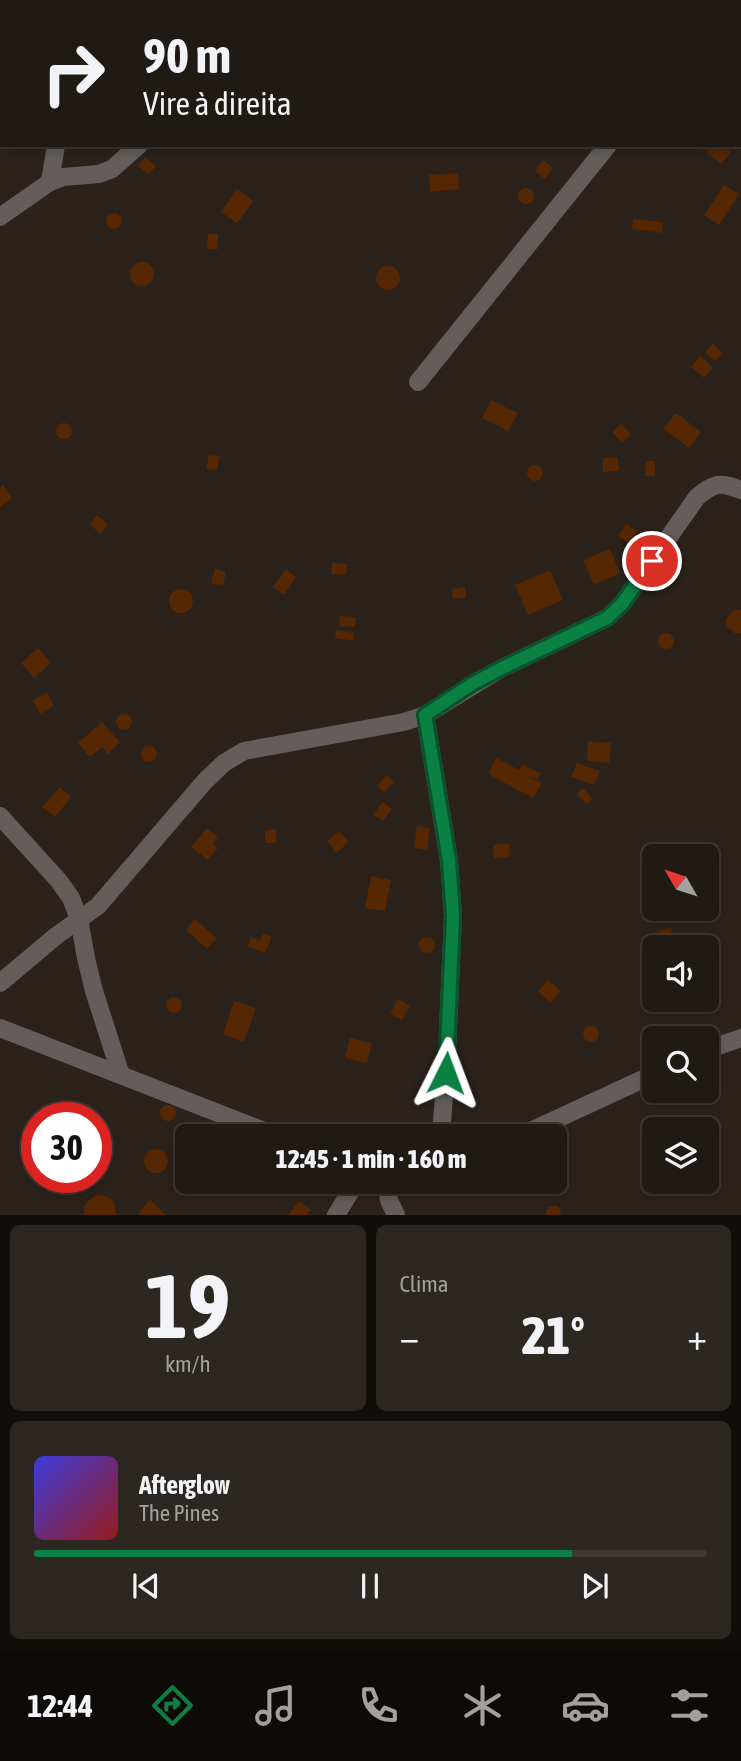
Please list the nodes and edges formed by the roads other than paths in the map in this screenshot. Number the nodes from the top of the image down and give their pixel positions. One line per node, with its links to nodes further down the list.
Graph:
1 (56, 147): 4 (street)
2 (137, 147): 4 (street)
3 (606, 147): 6 (street)
4 (50, 182): 5 (street)
5 (0, 218)
6 (418, 382)
7 (741, 490): 8 (street)
8 (425, 715): 10 (street); 18 (street)
9 (0, 816): 10 (street)
10 (79, 919): 11 (street); 15 (street)
11 (0, 983)
12 (0, 1028): 15 (street)
13 (741, 1038): 14 (street)
14 (719, 1046)
15 (121, 1075): 17 (street)
16 (642, 1080): 19 (street)
17 (246, 1124)
18 (442, 1124)
19 (546, 1124)
20 (349, 1194): 22 (street)
21 (388, 1194): 23 (street)
22 (336, 1215)
23 (396, 1215)

